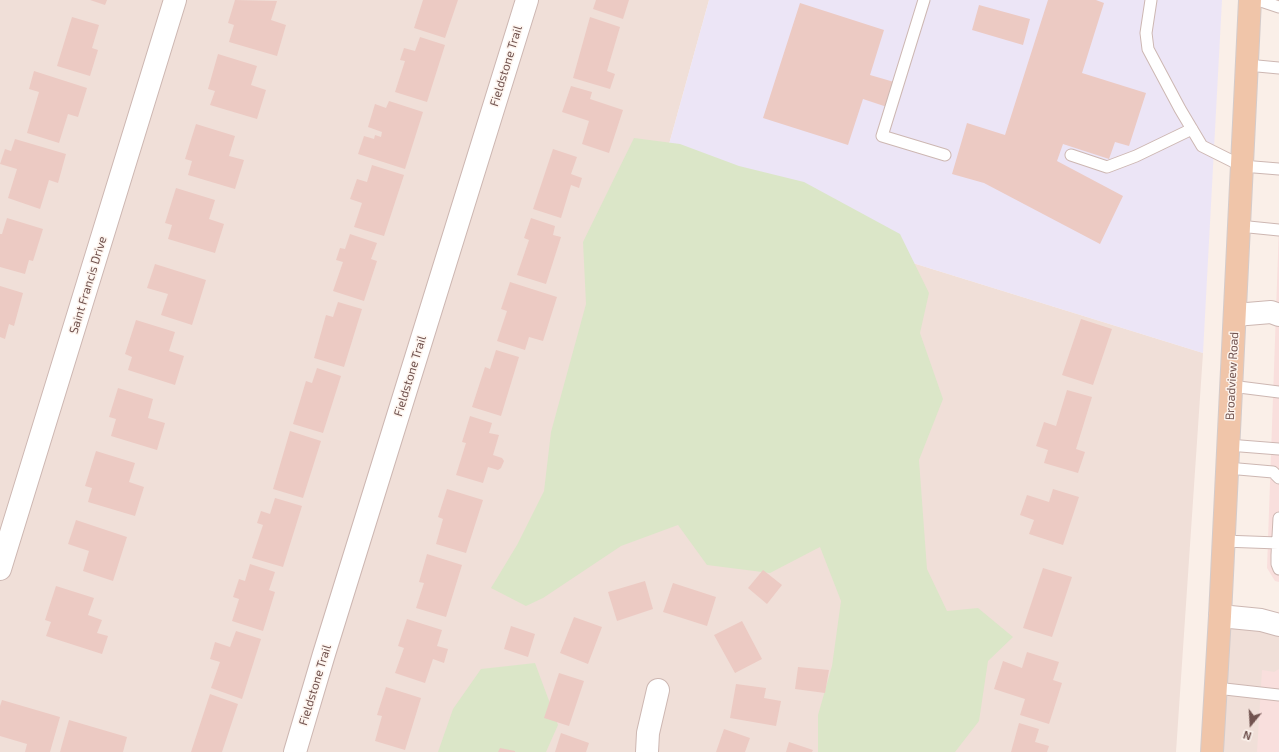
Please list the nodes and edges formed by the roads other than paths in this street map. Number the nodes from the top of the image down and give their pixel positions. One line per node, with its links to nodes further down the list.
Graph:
1 (175, 0): 28 (street, Saint Francis Drive)
2 (527, 0): 35 (street, Fieldstone Trail)
3 (924, 0): 12 (lane)
4 (1151, 0): 10 (lane)
5 (1250, 0): 8 (main road, Broadview Road)
6 (1258, 0): 7 (lane)
7 (1279, 6)
8 (1247, 65): 9 (lane); 13 (main road, Broadview Road)
9 (1279, 68)
10 (1192, 129): 11 (lane); 13 (lane)
11 (1071, 155)
12 (945, 156)
13 (1242, 166): 14 (lane); 15 (main road, Broadview Road)
14 (1279, 169)
15 (1239, 226): 16 (lane); 17 (main road, Broadview Road)
16 (1279, 230)
17 (1235, 315): 18 (street); 19 (main road, Broadview Road)
18 (1279, 315)
19 (1231, 386): 20 (lane); 21 (main road, Broadview Road)
20 (1279, 392)
21 (1228, 445): 22 (lane); 23 (main road, Broadview Road)
22 (1279, 448)
23 (1227, 468): 24 (lane); 26 (main road, Broadview Road)
24 (1279, 478)
25 (1279, 518): 27 (lane)
26 (1223, 541): 27 (lane); 30 (main road, Broadview Road)
27 (1278, 543): 29 (lane)
28 (0, 569)
29 (1279, 569)
30 (1220, 616): 31 (street); 32 (main road, Broadview Road)
31 (1279, 624)
32 (1216, 688): 34 (lane); 37 (main road, Broadview Road)
33 (658, 690): 36 (street)
34 (1279, 695)
35 (295, 752)
36 (647, 752)
37 (1212, 752)

